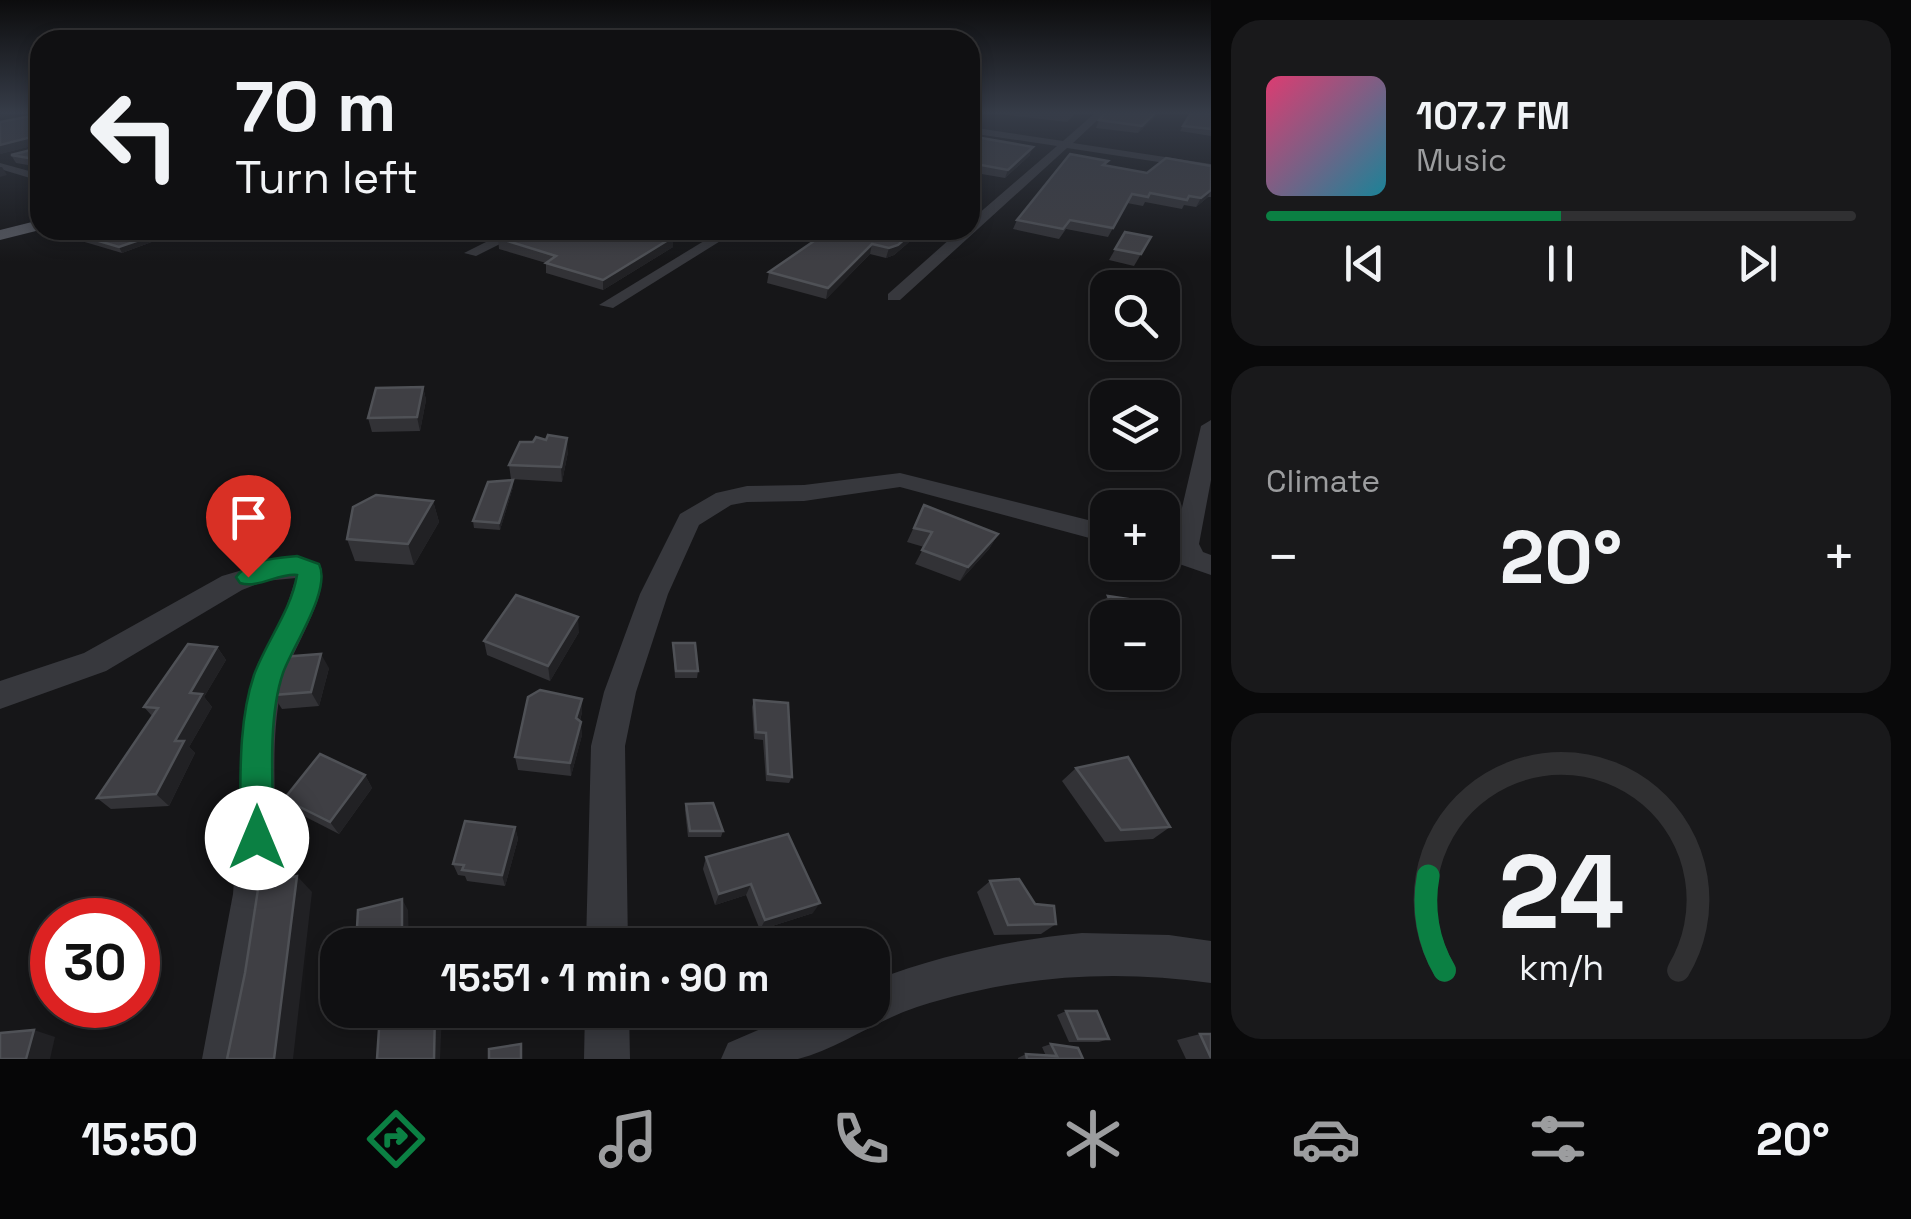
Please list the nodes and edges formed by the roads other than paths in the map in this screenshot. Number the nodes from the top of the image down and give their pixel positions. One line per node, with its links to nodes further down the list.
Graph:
1 (1042, 162): 6 (street)
2 (1176, 162): 4 (street)
3 (0, 163): 5 (street)
4 (1211, 168)
5 (30, 174)
6 (980, 219)
7 (30, 228): 8 (main road)
8 (0, 235)
9 (498, 240): 12 (street)
10 (715, 240): 14 (street)
11 (957, 240): 13 (street)
12 (471, 252)
13 (894, 297)
14 (608, 305)
15 (1211, 426): 17 (street)
16 (1090, 529): 19 (street)
17 (1202, 560)
18 (0, 695): 24 (street)
19 (607, 928)
20 (1211, 962): 21 (street)
21 (890, 995)
22 (607, 1028): 25 (street)
23 (815, 1028): 26 (street)
24 (225, 1059)
25 (607, 1059)
26 (744, 1059)

